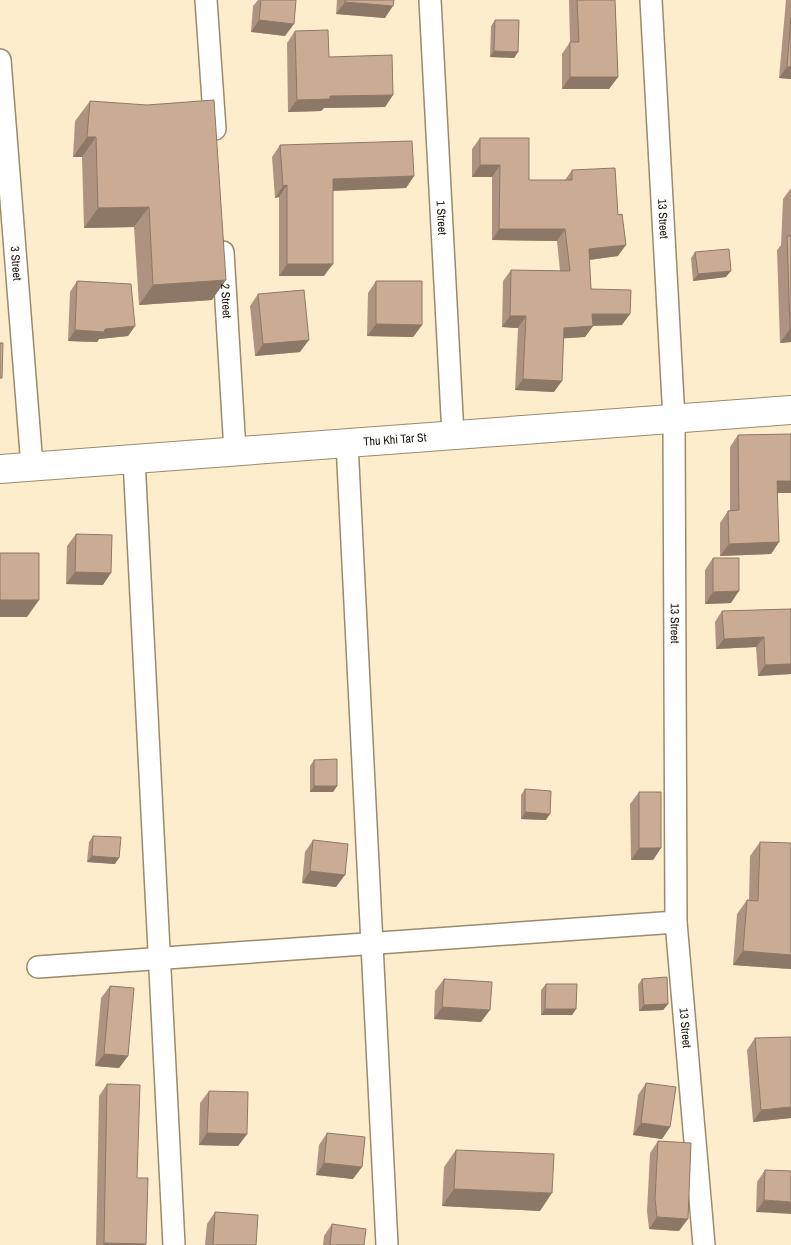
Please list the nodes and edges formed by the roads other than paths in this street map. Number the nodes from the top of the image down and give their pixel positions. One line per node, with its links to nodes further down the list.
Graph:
1 (206, 0): 5 (street)
2 (430, 0): 9 (street, 1 Street)
3 (651, 0): 8 (street, 13 Street)
4 (0, 60): 13 (street, 3 Street)
5 (216, 147)
6 (222, 235): 11 (street, 2 Street)
7 (791, 410): 8 (street, Thu Khi Tar St)
8 (674, 419): 9 (street, Thu Khi Tar St); 15 (street, 13 Street)
9 (453, 435): 10 (street, Thu Khi Tar St)
10 (347, 443): 11 (street, Thu Khi Tar St); 16 (street)
11 (235, 451): 12 (street, Thu Khi Tar St)
12 (134, 459): 13 (street, Thu Khi Tar St); 17 (street)
13 (32, 466): 14 (street, Thu Khi Tar St)
14 (0, 468)
15 (676, 922): 16 (street); 21 (street, 13 Street)
16 (373, 945): 17 (street); 20 (street)
17 (160, 959): 18 (street); 19 (street)
18 (38, 967)
19 (174, 1245)
20 (387, 1245)
21 (704, 1245)

